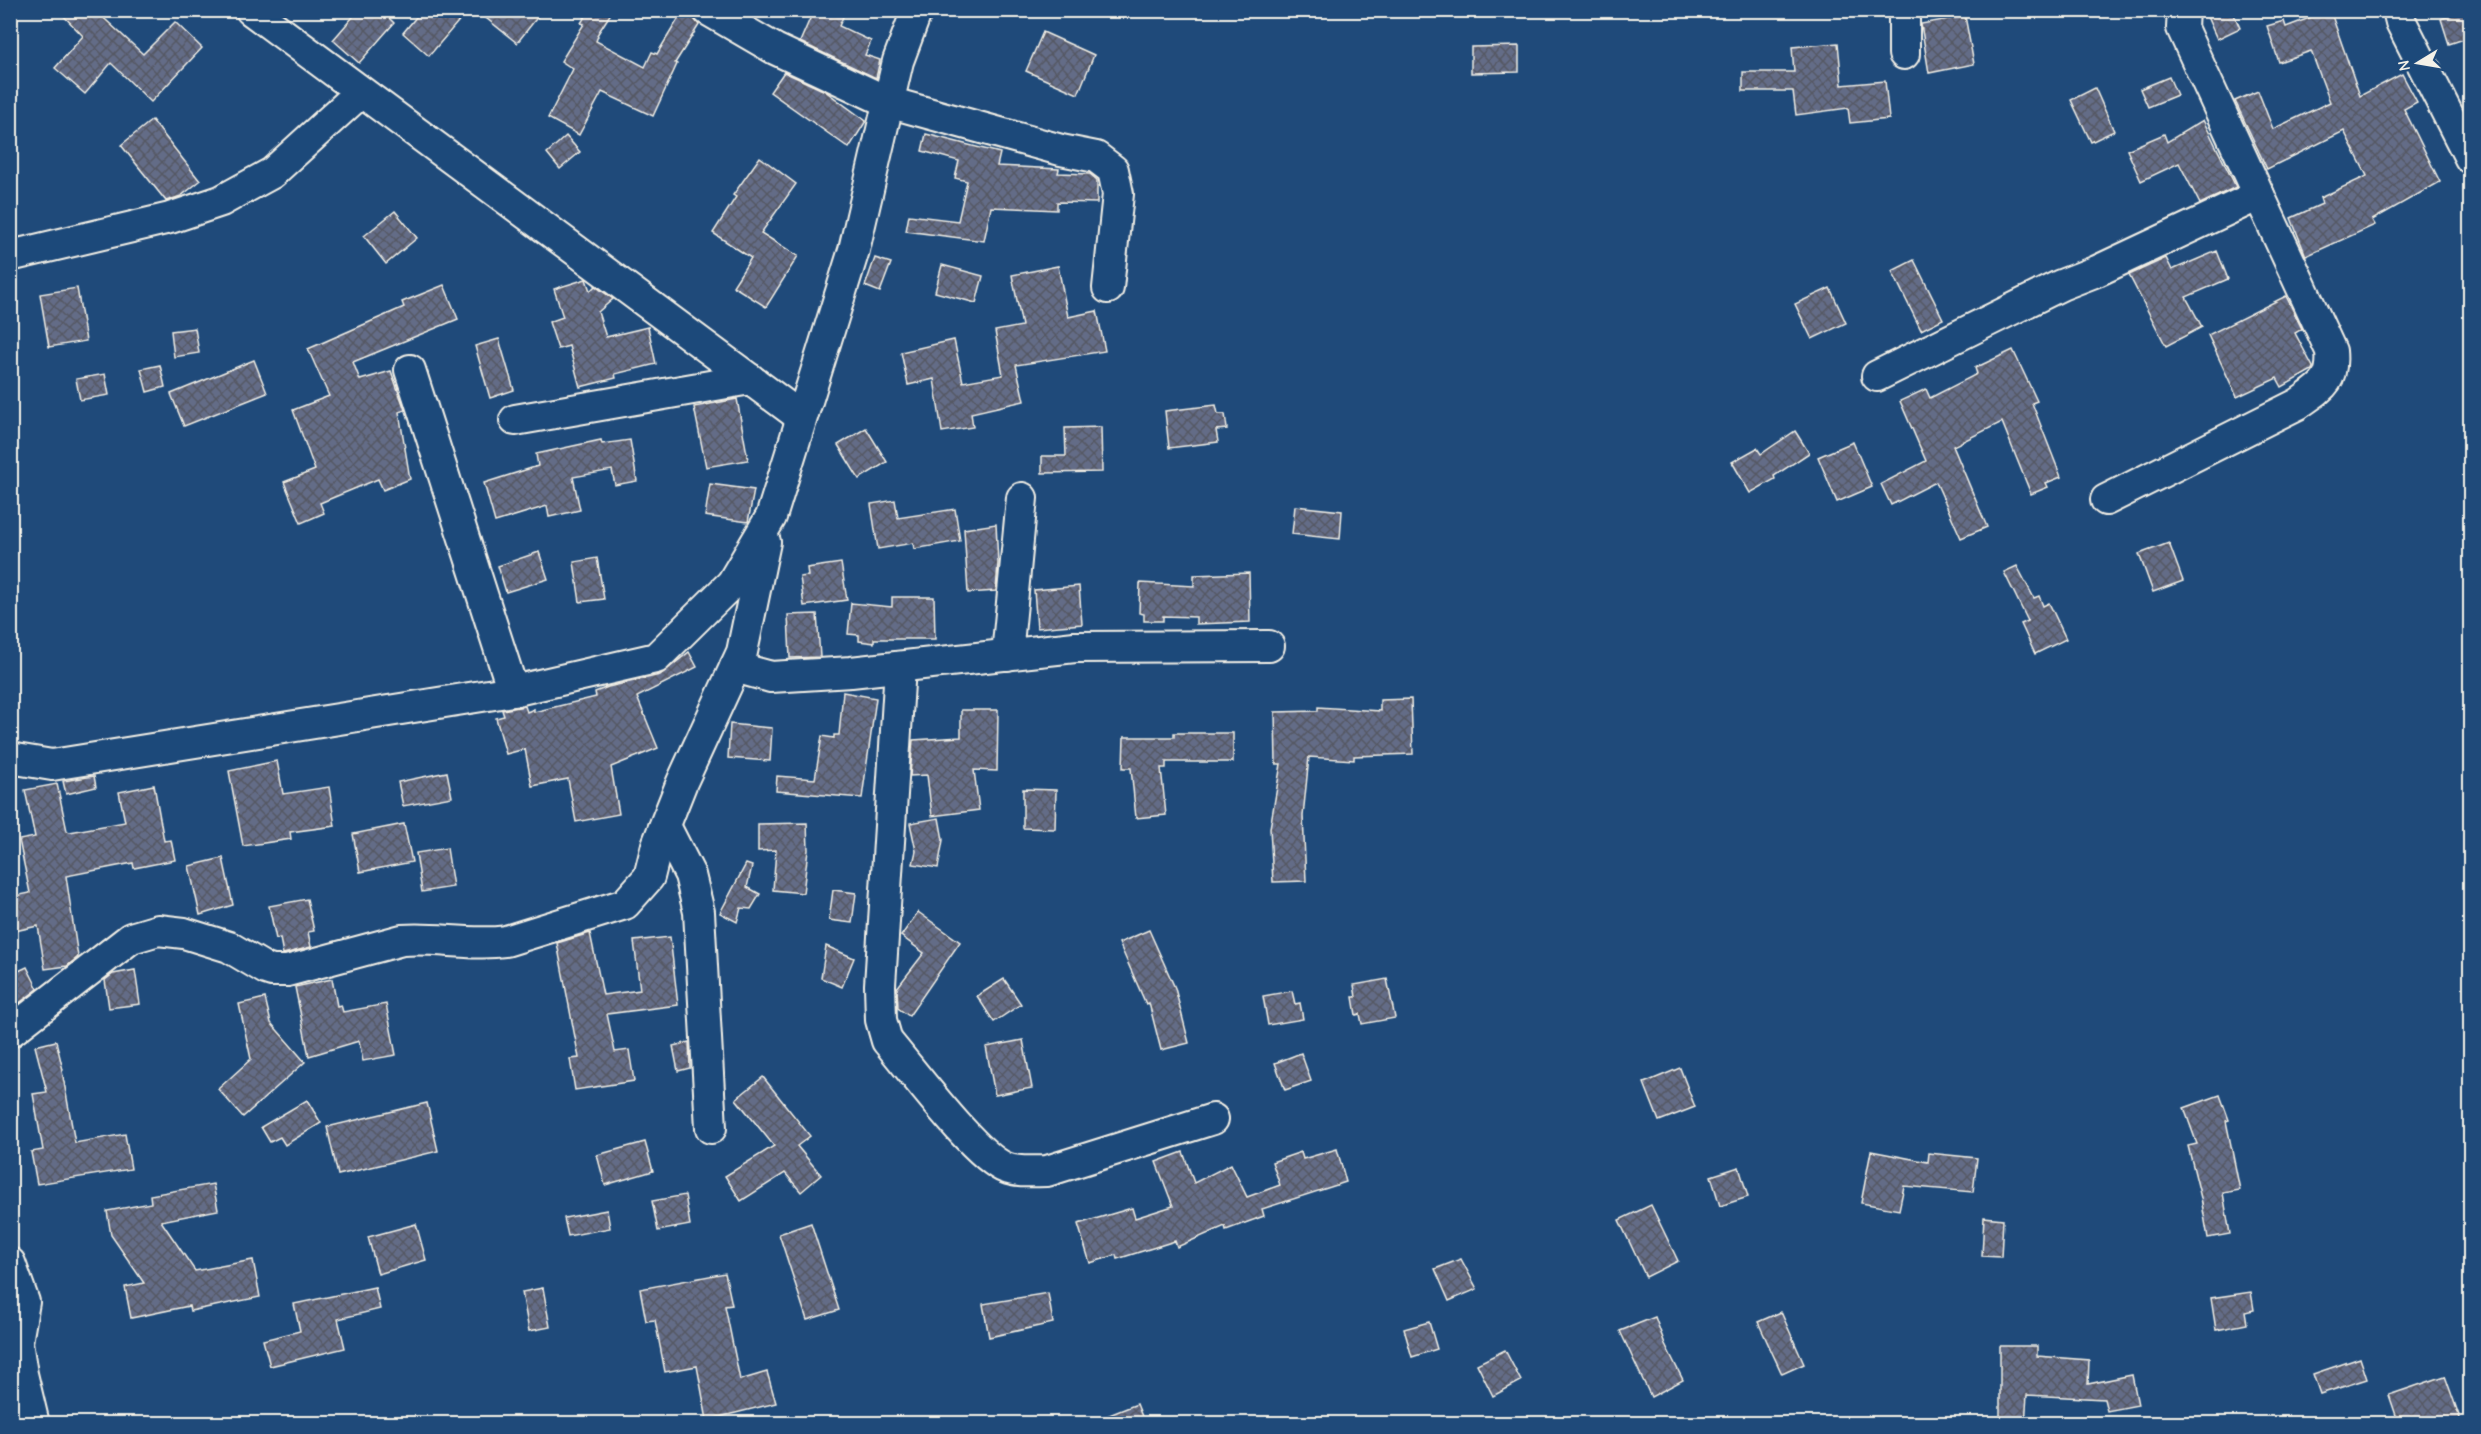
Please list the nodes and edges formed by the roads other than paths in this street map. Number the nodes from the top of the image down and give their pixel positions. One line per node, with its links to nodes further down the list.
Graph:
1 (251, 10): 8 (street)
2 (708, 10): 9 (street)
3 (917, 10): 9 (street)
4 (1905, 10): 7 (street)
5 (2183, 10): 11 (street)
6 (2398, 10): 10 (street)
7 (1904, 54)
8 (361, 92): 12 (street); 16 (street)
9 (888, 102): 13 (street); 17 (street)
10 (2470, 158)
11 (2259, 195): 15 (street); 20 (street)
12 (10, 256)
13 (1108, 288)
14 (410, 369): 26 (street)
15 (1877, 376)
16 (750, 379): 17 (street); 18 (street)
17 (801, 417): 21 (street)
18 (515, 420)
19 (1022, 498): 23 (street)
20 (2106, 500)
21 (771, 517): 24 (street); 26 (street)
22 (1269, 646): 23 (street)
23 (1007, 655): 25 (street)
24 (735, 667): 25 (street); 28 (street)
25 (900, 667): 30 (street)
26 (513, 691): 27 (street)
27 (10, 758)
28 (664, 826): 29 (street); 31 (street)
29 (10, 1032)
30 (1213, 1119)
31 (711, 1128)
32 (10, 1263): 33 (street)
33 (34, 1424)

